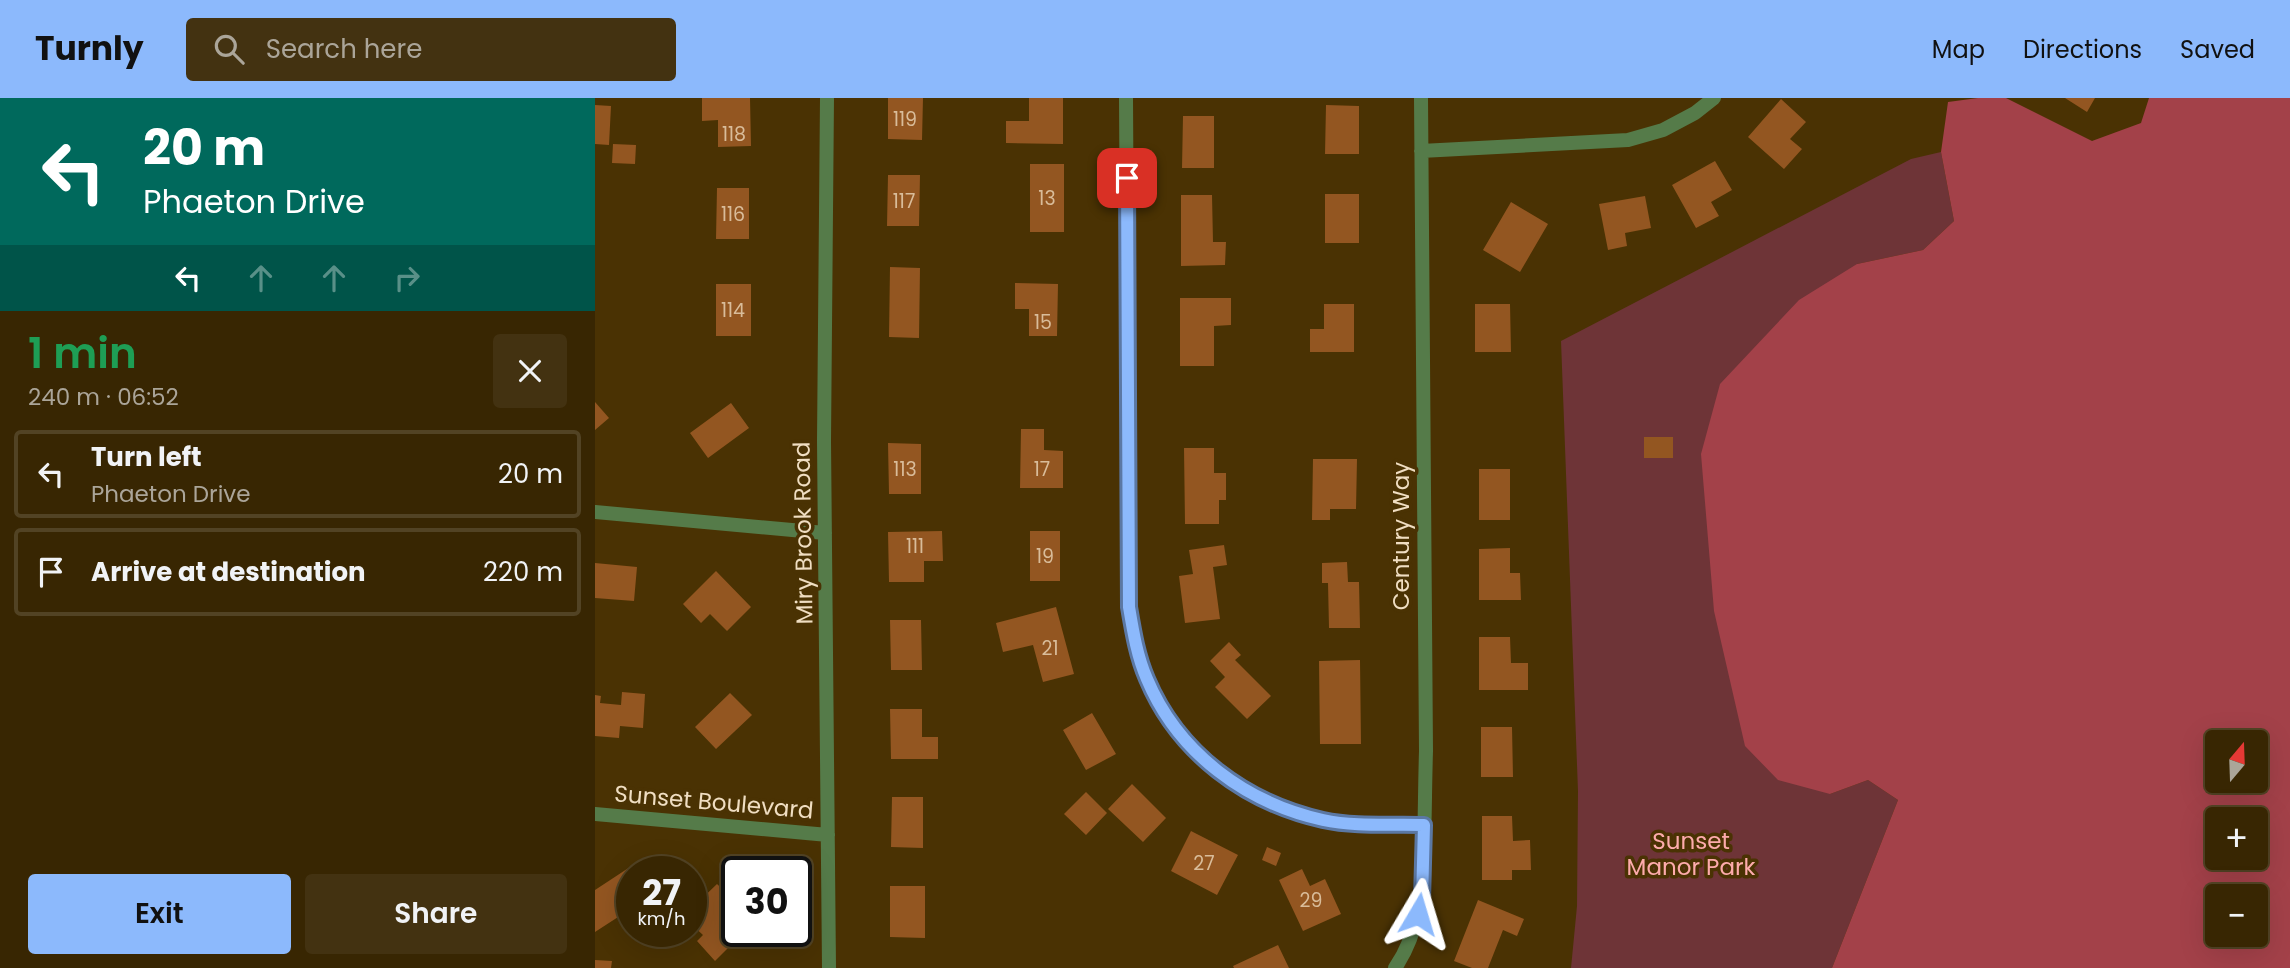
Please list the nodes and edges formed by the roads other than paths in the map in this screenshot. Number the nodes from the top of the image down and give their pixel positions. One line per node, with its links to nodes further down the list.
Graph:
1 (827, 98): 7 (street, Miry Brook Road)
2 (1126, 98): 9 (street)
3 (1420, 98): 5 (street, Century Way)
4 (1714, 98): 5 (street)
5 (1421, 151): 9 (street, Century Way)
6 (595, 512): 7 (street)
7 (825, 533): 10 (street, Miry Brook Road)
8 (595, 814): 10 (street, Sunset Boulevard)
9 (1424, 825): 12 (street, Century Way)
10 (828, 835): 11 (street, Miry Brook Road)
11 (829, 968)
12 (1395, 968)

